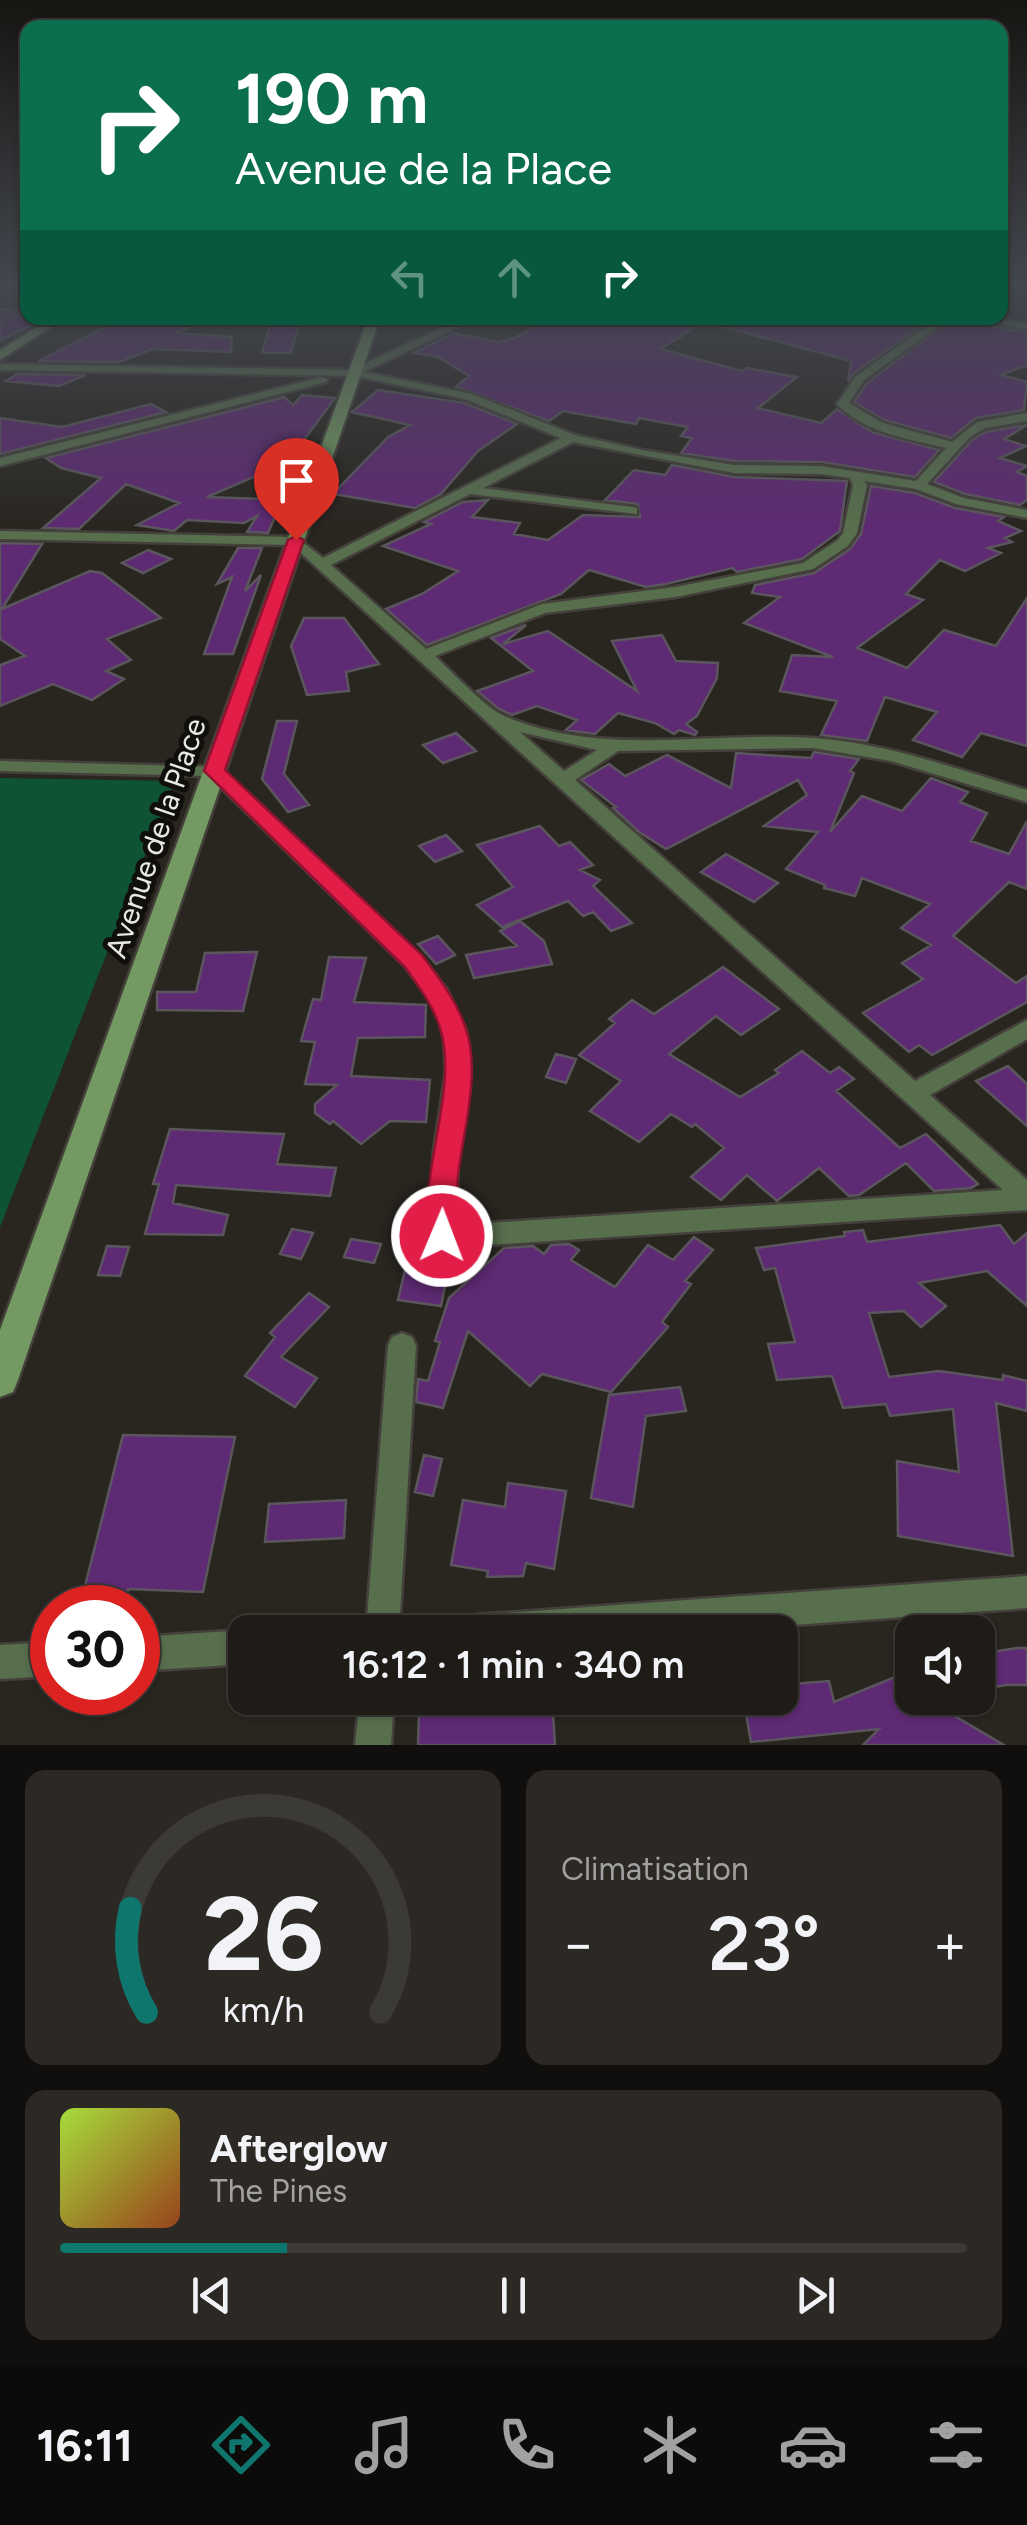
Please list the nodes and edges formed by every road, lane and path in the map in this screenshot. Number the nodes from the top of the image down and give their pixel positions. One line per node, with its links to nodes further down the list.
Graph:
1 (358, 365): 5 (street, Avenue de la Place)
2 (373, 365): 5 (street)
3 (878, 365): 8 (street)
4 (0, 366): 5 (street)
5 (355, 374): 7 (street); 9 (street); 16 (street, Avenue de la Place)
6 (1027, 417): 8 (street)
7 (572, 438): 10 (street); 12 (street)
8 (954, 446): 11 (street)
9 (0, 462)
10 (856, 477): 11 (street); 18 (street)
11 (919, 486): 14 (street)
12 (468, 490): 13 (street); 17 (street)
13 (632, 510)
14 (1027, 514)
15 (0, 535): 16 (street)
16 (296, 540): 17 (street); 22 (street, Avenue de la Place)
17 (324, 563): 18 (street)
18 (424, 655): 19 (street)
19 (496, 718): 20 (street); 23 (street)
20 (614, 746): 23 (street); 24 (street)
21 (0, 766): 22 (street)
22 (214, 771): 27 (street); 29 (street, Avenue de la Place)
23 (563, 780): 26 (street)
24 (1027, 796)
25 (1027, 1028): 26 (street)
26 (911, 1095): 27 (street)
27 (1027, 1198)
28 (402, 1346): 31 (street)
29 (0, 1380)
30 (1027, 1592): 32 (street)
31 (383, 1615)
32 (710, 1615)
33 (228, 1649): 34 (street)
34 (160, 1653)
35 (30, 1660): 36 (street)
36 (0, 1662)
37 (376, 1715): 38 (street)
38 (373, 1745)

